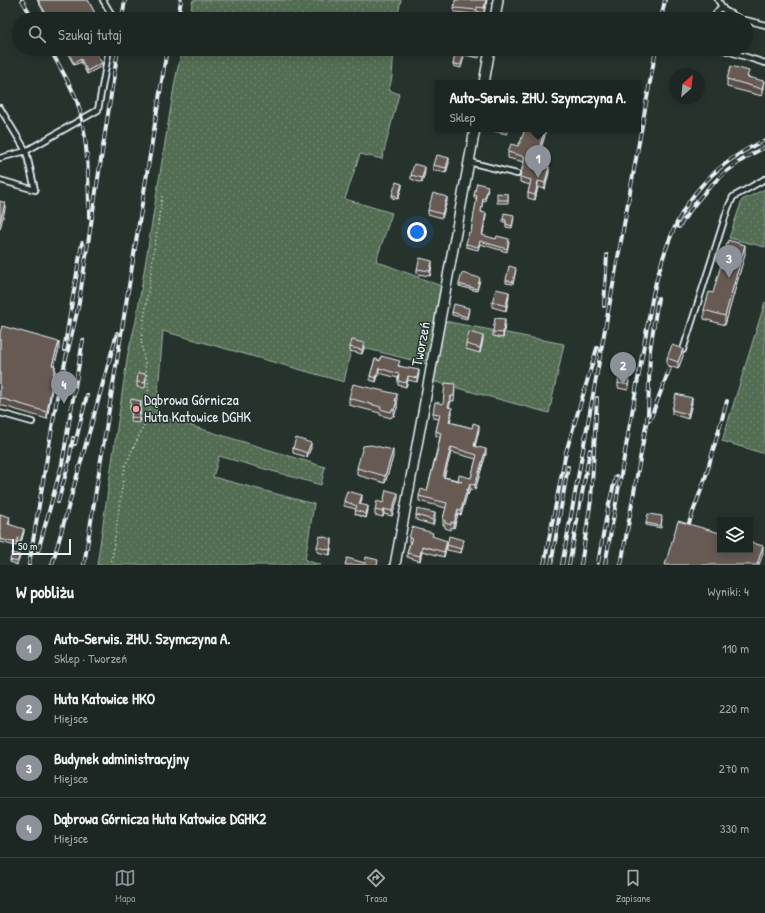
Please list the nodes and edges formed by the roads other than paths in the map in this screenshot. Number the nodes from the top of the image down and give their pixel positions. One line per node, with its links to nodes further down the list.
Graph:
1 (103, 0): 5 (lane)
2 (498, 0): 6 (street)
3 (718, 0): 4 (lane)
4 (721, 7): 7 (lane); 8 (lane)
5 (110, 12)
6 (496, 12)
7 (717, 12)
8 (727, 12)
9 (753, 22): 10 (lane)
10 (765, 25)
11 (108, 56): 18 (lane)
12 (489, 56): 15 (street)
13 (743, 56): 14 (lane)
14 (765, 63)
15 (485, 80)
16 (0, 108): 18 (lane)
17 (474, 132): 20 (street, Tworzeń)
18 (26, 150): 19 (lane); 23 (lane)
19 (0, 158)
20 (469, 162): 21 (lane); 27 (street, Tworzeń)
21 (517, 174)
22 (765, 179): 24 (lane)
23 (0, 180)
24 (684, 350)
25 (0, 413): 26 (lane)
26 (32, 422)
27 (396, 565)

